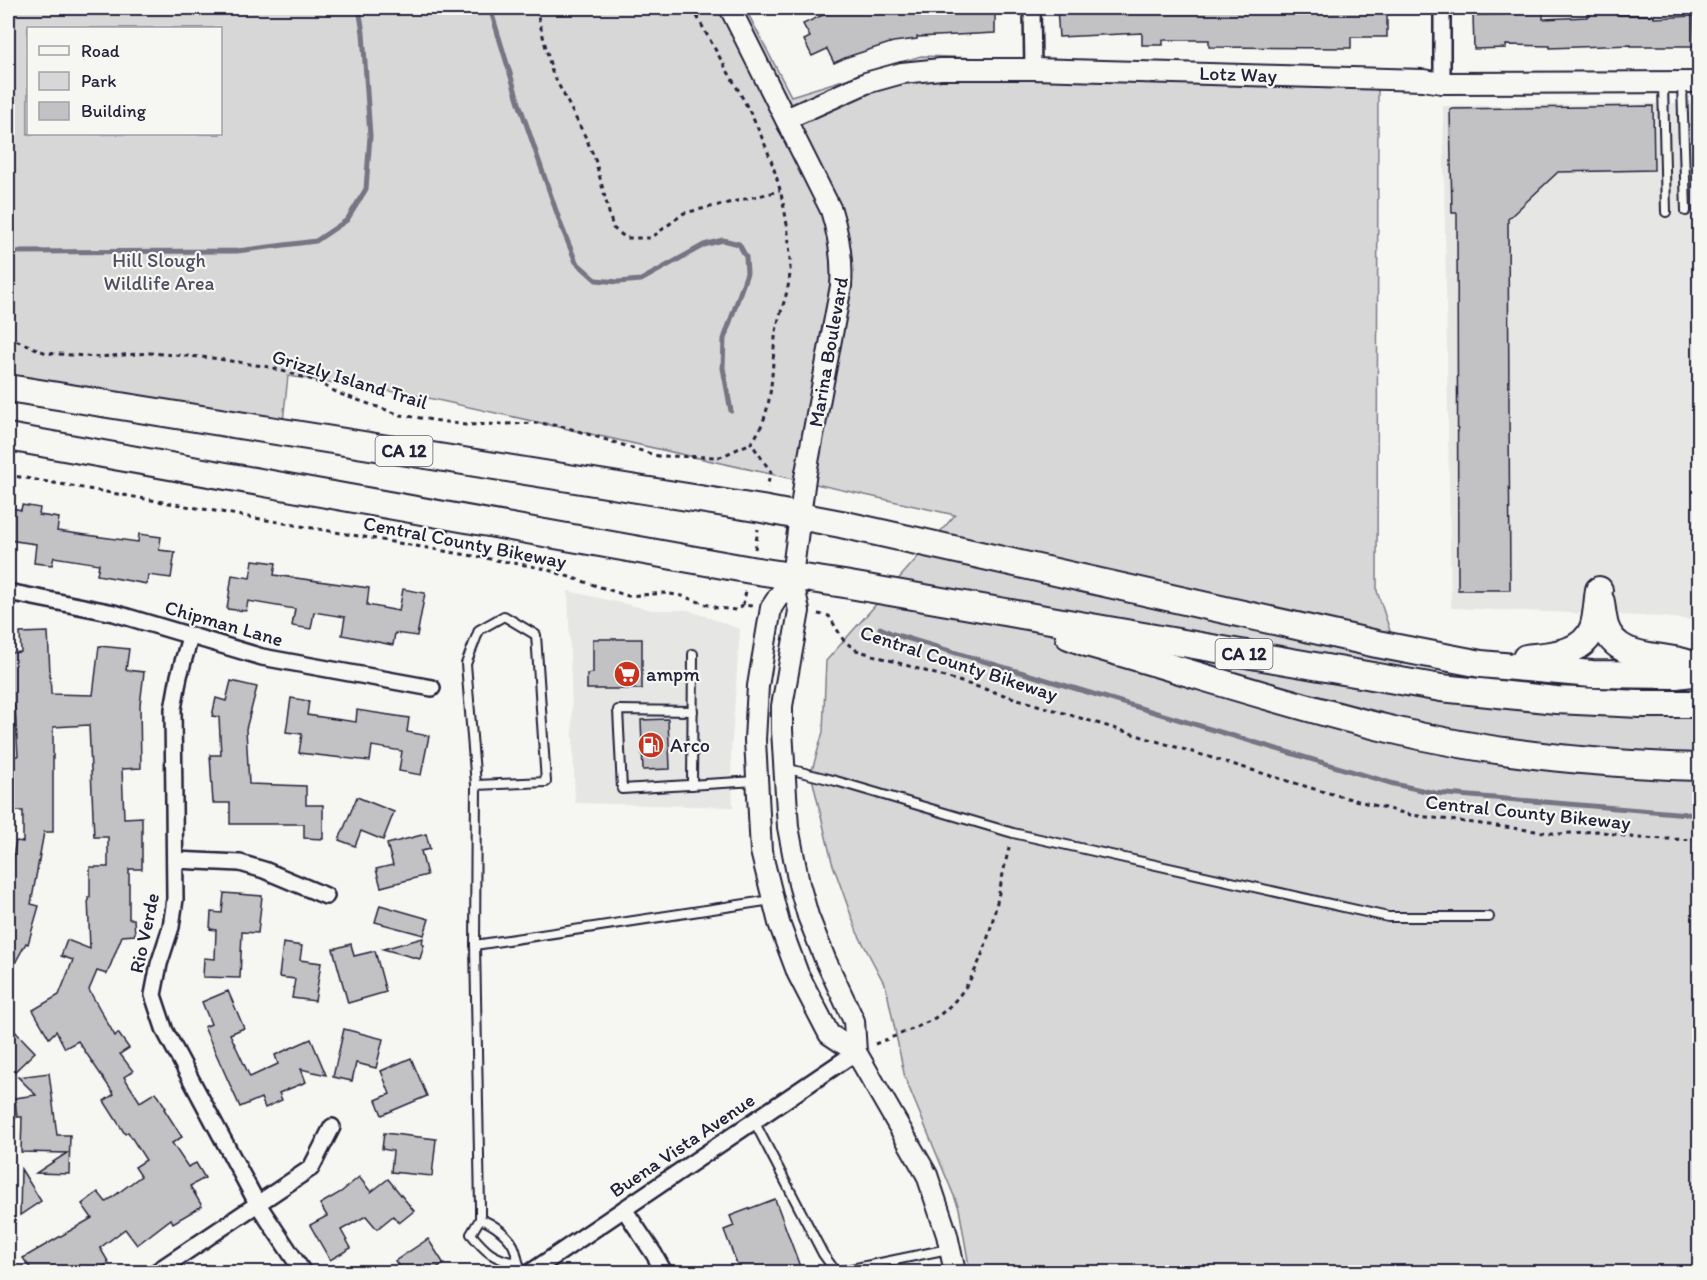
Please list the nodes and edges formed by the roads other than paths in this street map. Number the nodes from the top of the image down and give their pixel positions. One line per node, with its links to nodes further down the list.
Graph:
1 (730, 8): 8 (street, Marina Boulevard)
2 (1032, 8): 4 (street)
3 (1442, 8): 7 (street)
4 (1033, 69): 7 (street, Lotz Way); 8 (street, Lotz Way)
5 (1663, 82): 6 (street, Lotz Way); 7 (street, Lotz Way); 10 (lane)
6 (1691, 82): 9 (lane)
7 (1442, 83)
8 (786, 119): 13 (street, Marina Boulevard)
9 (1686, 211)
10 (1666, 212)
11 (8, 387): 13 (highway, CA 12)
12 (8, 437): 14 (highway, CA 12)
13 (800, 516): 14 (street, Marina Boulevard); 19 (highway, CA 12)
14 (792, 576): 16 (highway, CA 12); 26 (street, Marina Boulevard); 27 (street, Marina Boulevard)
15 (8, 592): 17 (street, Chipman Lane)
16 (1016, 614): 23 (highway, CA 12); 25 (highway)
17 (190, 637): 22 (street, Chipman Lane); 31 (street, Rio Verde)
18 (693, 654): 24 (lane)
19 (1481, 664): 20 (highway); 21 (highway, CA 12)
20 (1700, 666)
21 (1700, 672)
22 (432, 688)
23 (1700, 704)
24 (693, 711): 29 (lane); 29 (lane)
25 (1700, 766)
26 (783, 768): 30 (street, Marina Boulevard); 34 (lane)
27 (756, 781): 29 (lane); 30 (street); 33 (street, Marina Boulevard)
28 (476, 785): 28 (lane); 35 (lane)
29 (692, 785)
30 (788, 827): 36 (street, Marina Boulevard)
31 (175, 860): 32 (street); 39 (street, Rio Verde)
32 (326, 896)
33 (773, 900): 35 (lane); 36 (street, Marina Boulevard)
34 (1489, 917)
35 (475, 945): 41 (lane)
36 (856, 1052): 37 (street, Buena Vista Avenue); 42 (street, Marina Boulevard)
37 (754, 1121): 40 (street, Buena Vista Avenue); 49 (lane)
38 (332, 1127): 39 (street)
39 (257, 1203): 44 (street); 45 (street, Rio Verde)
40 (624, 1209): 47 (street, Buena Vista Avenue); 48 (street)
41 (480, 1219): 43 (lane); 43 (lane)
42 (950, 1248): 49 (lane); 50 (street, Marina Boulevard)
43 (517, 1263): 46 (lane)
44 (156, 1272)
45 (303, 1272)
46 (523, 1272)
47 (531, 1272)
48 (664, 1272)
49 (836, 1272)
50 (955, 1272)

